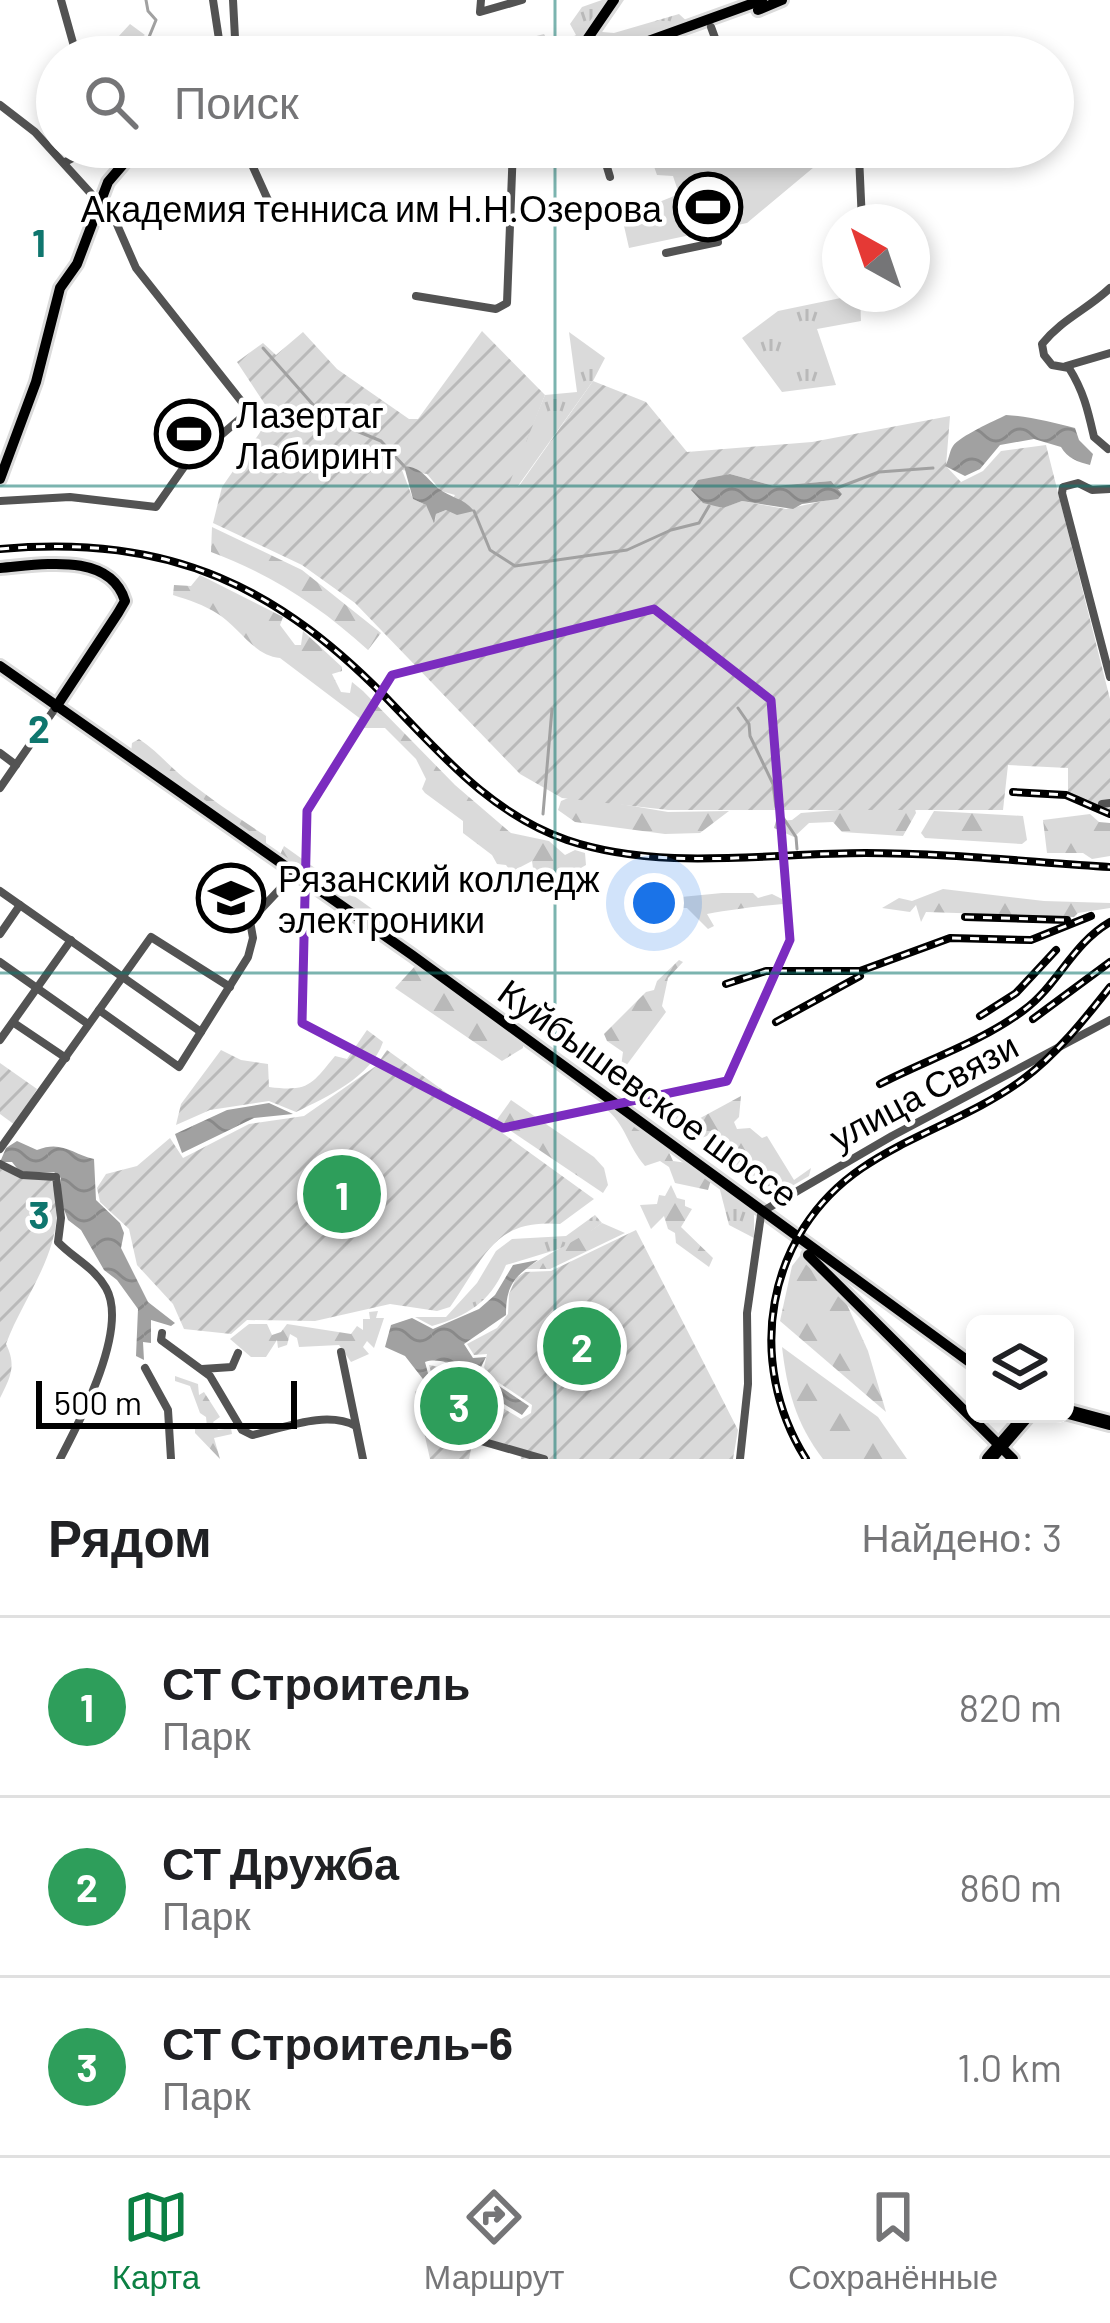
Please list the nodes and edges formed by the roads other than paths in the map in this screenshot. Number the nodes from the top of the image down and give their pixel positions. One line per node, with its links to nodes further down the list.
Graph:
1 (61, 0): 12 (street)
2 (213, 0): 13 (street)
3 (233, 0): 14 (street)
4 (481, 0): 5 (street)
5 (522, 0)
6 (614, 0): 15 (main road)
7 (715, 0): 10 (main road)
8 (762, 0): 10 (main road)
9 (782, 0): 10 (main road)
10 (724, 19): 11 (main road); 16 (main road)
11 (711, 27): 17 (main road); 18 (street)
12 (71, 36)
13 (218, 36)
14 (235, 36)
15 (590, 36)
16 (670, 36)
17 (685, 36)
18 (714, 36)
19 (0, 106): 20 (street)
20 (36, 132)
21 (70, 168): 28 (street)
22 (119, 168): 28 (main road)
23 (253, 168): 30 (street)
24 (512, 168): 34 (street)
25 (607, 168): 27 (street)
26 (860, 168): 29 (street)
27 (610, 177)
28 (98, 201): 38 (main road); 40 (street)
29 (861, 204)
30 (277, 220)
31 (718, 242): 32 (street)
32 (666, 253)
33 (1110, 288): 36 (street)
34 (416, 296)
35 (1110, 353): 36 (street)
36 (1064, 367): 37 (street)
37 (1108, 449)
38 (0, 479)
39 (1110, 489): 43 (street)
40 (0, 501)
41 (0, 568): 44 (main road)
42 (0, 669): 44 (main road, Куйбышевское шоссе)
43 (1110, 676)
44 (55, 708): 46 (street); 48 (main road, Куйбышевское шоссе); 67 (main road, Куйбышевское шоссе)
45 (0, 753): 46 (street)
46 (16, 765): 47 (street)
47 (0, 788)
48 (292, 875): 56 (street); 67 (main road, Куйбышевское шоссе)
49 (0, 891): 50 (street)
50 (20, 905): 51 (street); 52 (street)
51 (0, 934)
52 (71, 940): 54 (street); 55 (street)
53 (1, 964): 55 (street)
54 (122, 975): 56 (street); 57 (street); 62 (street)
55 (37, 988): 60 (street); 61 (street)
56 (230, 988): 62 (street)
57 (98, 1010): 60 (street); 62 (street)
58 (1110, 1020): 67 (street, улица Связи)
59 (0, 1022): 61 (street)
60 (88, 1024): 64 (street)
61 (12, 1026): 63 (street); 64 (street)
62 (202, 1032)
63 (0, 1040)
64 (66, 1058): 65 (street)
65 (0, 1149)
66 (0, 1164): 82 (street)
67 (762, 1213): 68 (main road, Куйбышевское шоссе); 86 (street)
68 (810, 1253): 69 (main road, Куйбышевское шоссе); 69 (main road, Куйбышевское шоссе)
69 (846, 1284): 73 (main road, Куйбышевское шоссе); 81 (main road)
70 (163, 1334): 75 (street)
71 (341, 1352): 79 (street)
72 (238, 1353): 75 (street)
73 (966, 1360)
74 (145, 1368): 83 (street)
75 (202, 1369): 79 (street)
76 (1074, 1413): 78 (highway)
77 (1020, 1423): 81 (highway)
78 (1110, 1423)
79 (356, 1426): 84 (street)
80 (474, 1439): 85 (street)
81 (1001, 1446): 87 (highway); 88 (main road)
82 (60, 1459)
83 (171, 1459)
84 (363, 1459)
85 (544, 1459)
86 (740, 1459)
87 (989, 1459)
88 (1013, 1459)

